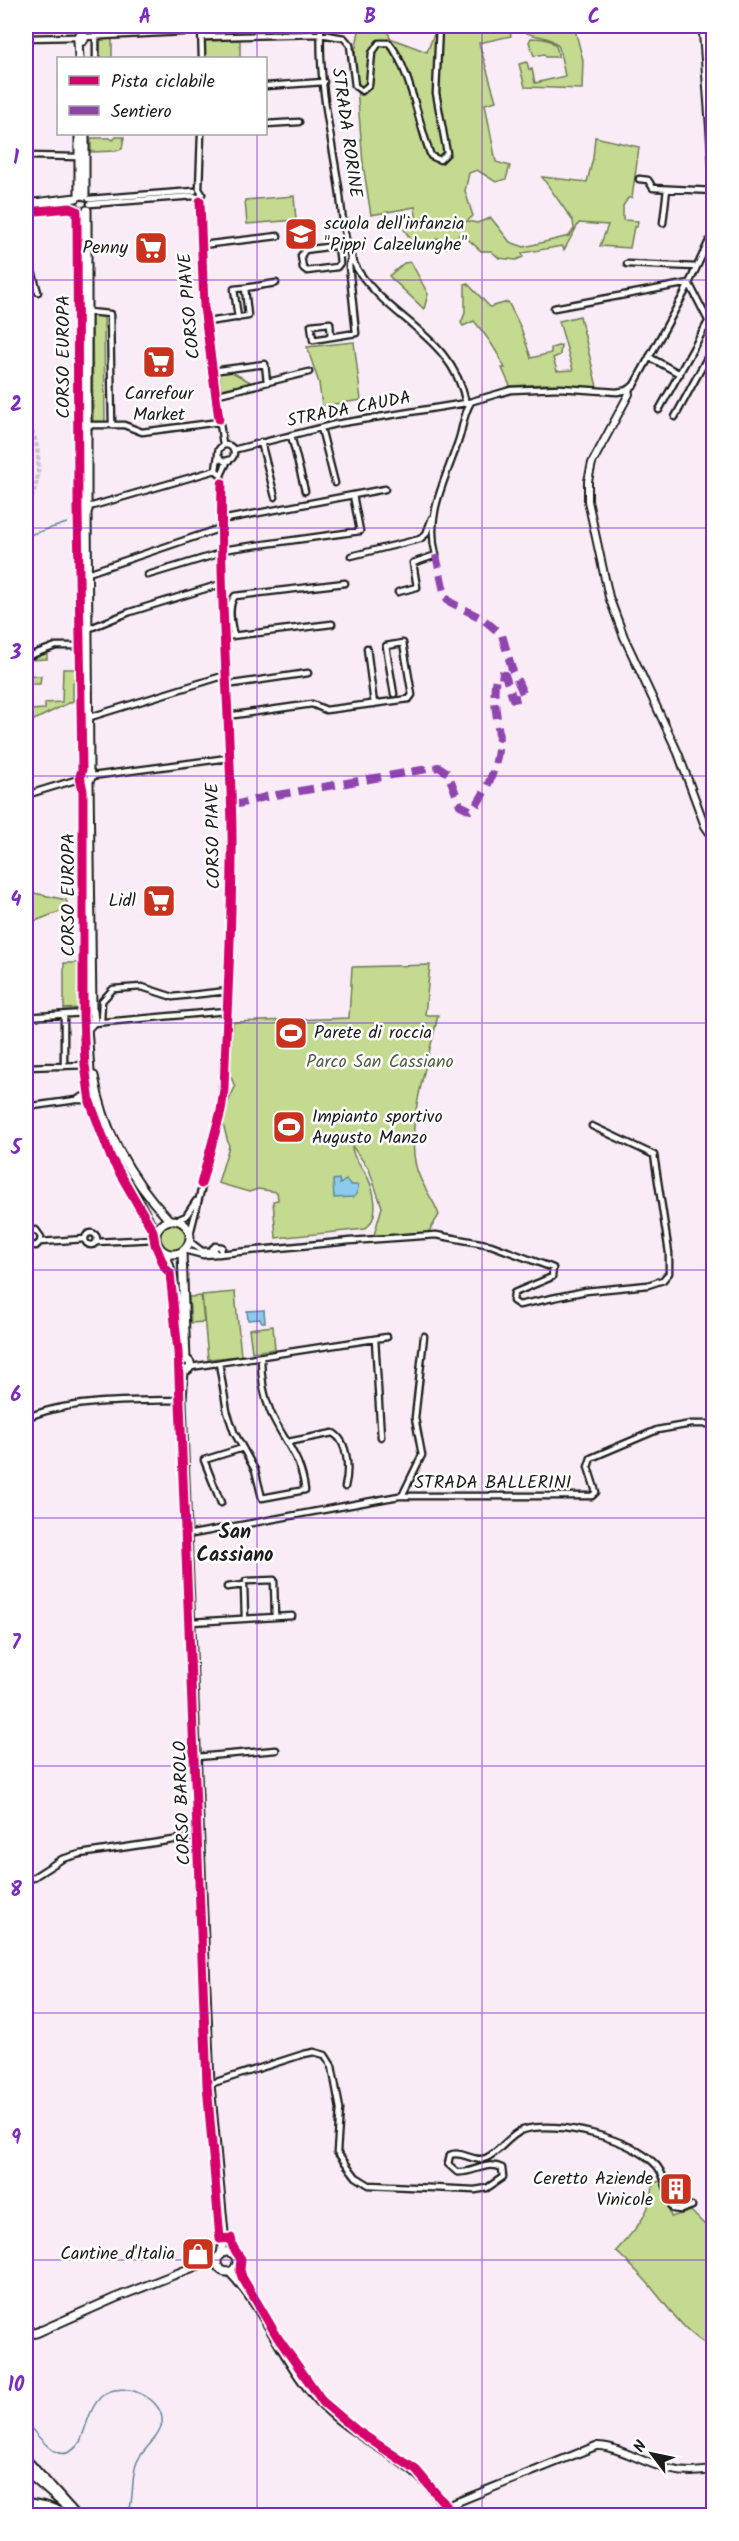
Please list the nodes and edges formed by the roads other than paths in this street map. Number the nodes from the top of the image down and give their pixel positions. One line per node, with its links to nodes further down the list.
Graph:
1 (78, 26): 10 (main road)
2 (83, 26): 10 (main road)
3 (321, 26): 7 (street, STRADA RORINE)
4 (439, 26): 7 (street)
5 (703, 26): 14 (main road)
6 (201, 30): 7 (street); 8 (street); 13 (street)
7 (321, 34): 15 (street, STRADA RORINE)
8 (96, 37): 10 (street); 12 (street)
9 (26, 38): 10 (street)
10 (81, 38): 11 (main road)
11 (81, 57)
12 (96, 57)
13 (202, 57)
14 (711, 80): 24 (main road)
15 (324, 82): 16 (street); 35 (street, STRADA RORINE)
16 (267, 86)
17 (299, 122): 18 (street)
18 (267, 124)
19 (79, 135): 23 (main road, CORSO EUROPA)
20 (85, 135): 29 (main road, CORSO EUROPA)
21 (201, 135): 28 (street, CORSO PIAVE)
22 (26, 156): 23 (street)
23 (79, 156): 29 (main road, CORSO EUROPA)
24 (714, 176)
25 (639, 180): 26 (street)
26 (667, 189): 27 (street); 32 (street)
27 (714, 191)
28 (197, 194): 29 (street); 36 (street, CORSO PIAVE)
29 (83, 203): 30 (main road); 31 (main road); 67 (main road, CORSO EUROPA); 83 (main road, CORSO EUROPA)
30 (26, 204)
31 (26, 210)
32 (663, 223)
33 (278, 236): 36 (street, CORSO PIAVE)
34 (714, 238): 41 (street)
35 (348, 244): 37 (street); 39 (street, STRADA RORINE)
36 (202, 245): 49 (street, CORSO PIAVE)
37 (338, 246): 37 (street)
38 (26, 250): 45 (street)
39 (351, 257): 52 (street); 57 (street, STRADA RORINE)
40 (627, 264): 41 (street)
41 (696, 267): 43 (street)
42 (276, 283): 44 (street)
43 (689, 283): 46 (street); 50 (street); 54 (street)
44 (245, 288): 48 (street); 48 (street)
45 (38, 291)
46 (554, 308)
47 (88, 312): 68 (street, CORSO EUROPA)
48 (238, 318): 49 (street, CORSO PIAVE)
49 (206, 322): 55 (street, CORSO PIAVE)
50 (708, 322): 51 (street); 58 (street)
51 (714, 332)
52 (331, 337): 52 (street)
53 (714, 345): 65 (street)
54 (649, 357): 58 (street); 61 (street)
55 (212, 371): 60 (street); 62 (street, CORSO PIAVE)
56 (309, 372): 60 (street)
57 (456, 372): 59 (street); 63 (street, STRADA RORINE)
58 (680, 374): 64 (street)
59 (450, 376)
60 (267, 382): 62 (street)
61 (628, 390): 63 (street, STRADA CAUDA); 111 (street)
62 (215, 395): 66 (street, CORSO PIAVE)
63 (469, 402): 69 (street, STRADA CAUDA); 84 (street)
64 (659, 410)
65 (675, 417)
66 (219, 422): 68 (street); 72 (street, CORSO PIAVE)
67 (86, 425): 68 (street); 83 (main road, CORSO EUROPA)
68 (112, 425)
69 (321, 428): 70 (street, STRADA CAUDA); 78 (street)
70 (291, 435): 71 (street, STRADA CAUDA); 80 (street)
71 (261, 442): 73 (street, STRADA CAUDA); 82 (street)
72 (223, 445): 73 (street); 74 (street)
73 (233, 450): 75 (street)
74 (218, 455): 75 (street); 76 (street)
75 (228, 460): 77 (street, CORSO PIAVE)
76 (216, 470): 77 (street); 83 (street)
77 (221, 475): 85 (street, CORSO PIAVE)
78 (335, 483)
79 (385, 489): 81 (street)
80 (305, 491)
81 (353, 495): 85 (street); 87 (street)
82 (275, 497)
83 (85, 508): 89 (main road, CORSO EUROPA); 98 (main road, CORSO EUROPA)
84 (433, 516): 88 (street); 93 (street)
85 (221, 520): 86 (street, CORSO PIAVE)
86 (221, 528): 87 (street, CORSO PIAVE); 89 (street)
87 (221, 551): 90 (street); 92 (street, CORSO PIAVE)
88 (351, 556)
89 (88, 573): 95 (main road, CORSO EUROPA)
90 (148, 575)
91 (345, 583): 96 (street)
92 (221, 584): 95 (street); 97 (street, CORSO PIAVE)
93 (398, 592)
94 (332, 624): 96 (street)
95 (88, 629): 107 (main road, CORSO EUROPA)
96 (234, 636): 97 (street)
97 (223, 637): 102 (street, CORSO PIAVE)
98 (84, 646): 100 (street); 107 (main road, CORSO EUROPA)
99 (367, 648): 105 (street)
100 (26, 657)
101 (308, 673): 103 (street)
102 (226, 675): 103 (street, CORSO PIAVE); 107 (street)
103 (226, 685): 106 (street, CORSO PIAVE)
104 (394, 694): 105 (street)
105 (374, 704): 106 (street)
106 (227, 716): 108 (street, CORSO PIAVE)
107 (87, 718): 109 (main road, CORSO EUROPA)
108 (228, 758): 109 (street); 112 (street, CORSO PIAVE)
109 (87, 776): 110 (street); 113 (main road, CORSO EUROPA); 113 (main road, CORSO EUROPA)
110 (26, 795)
111 (714, 839)
112 (227, 991): 114 (street, CORSO PIAVE); 117 (street)
113 (88, 1010): 115 (street); 117 (main road)
114 (226, 1011): 117 (street); 126 (street, CORSO PIAVE)
115 (64, 1015): 116 (street); 119 (street)
116 (26, 1017)
117 (93, 1024): 118 (main road); 127 (main road)
118 (88, 1065): 119 (street); 121 (main road)
119 (64, 1066): 120 (street)
120 (26, 1067)
121 (91, 1087): 122 (street); 123 (main road)
122 (76, 1100): 123 (street); 124 (street)
123 (95, 1105): 129 (main road)
124 (26, 1107)
125 (592, 1126): 136 (street)
126 (199, 1193): 127 (street); 130 (street, CORSO PIAVE)
127 (173, 1220): 129 (main road); 130 (main road)
128 (26, 1230): 132 (street)
129 (155, 1236): 133 (street); 137 (main road)
130 (190, 1237): 135 (main road); 136 (street)
131 (85, 1239): 132 (street); 133 (street); 133 (street)
132 (40, 1242): 134 (street)
133 (96, 1242)
134 (26, 1244)
135 (183, 1251): 136 (street); 137 (main road); 143 (main road, CORSO BAROLO)
136 (220, 1252)
137 (165, 1253): 143 (main road, CORSO BAROLO)
138 (424, 1336): 151 (street, STRADA BALLERINI)
139 (387, 1337): 140 (street)
140 (375, 1339): 141 (street); 147 (street)
141 (261, 1358): 142 (street); 148 (street)
142 (219, 1363): 143 (street); 149 (street)
143 (185, 1365): 144 (main road, CORSO BAROLO)
144 (182, 1400): 145 (street); 153 (main road, CORSO BAROLO)
145 (26, 1418)
146 (714, 1424): 151 (street, STRADA BALLERINI)
147 (381, 1437)
148 (288, 1442): 149 (street); 150 (street)
149 (243, 1448): 152 (street)
150 (345, 1487)
151 (402, 1496): 153 (street, STRADA BALLERINI)
152 (220, 1503)
153 (187, 1535): 159 (main road, CORSO BAROLO)
154 (246, 1581): 157 (street)
155 (227, 1587): 158 (street)
156 (292, 1616): 157 (street)
157 (275, 1617): 158 (street)
158 (245, 1619): 159 (street)
159 (191, 1622): 161 (main road, CORSO BAROLO)
160 (276, 1750): 161 (street)
161 (197, 1757): 162 (main road, CORSO BAROLO)
162 (201, 1836): 163 (street); 164 (main road, CORSO BAROLO)
163 (26, 1882)
164 (210, 2084): 165 (street); 166 (main road, CORSO BAROLO)
165 (692, 2206)
166 (224, 2233): 167 (main road, CORSO BAROLO); 168 (main road, CORSO BAROLO)
167 (230, 2252): 168 (main road); 170 (main road)
168 (220, 2256): 169 (main road); 171 (main road)
169 (219, 2267): 171 (main road); 172 (main road)
170 (236, 2267): 172 (main road); 173 (street)
171 (190, 2268): 174 (main road)
172 (228, 2271): 173 (street)
173 (246, 2293): 180 (street)
174 (39, 2331): 175 (highway)
175 (26, 2337)
176 (26, 2458): 181 (main road)
177 (714, 2469): 180 (street)
178 (26, 2470): 181 (highway)
179 (26, 2502): 181 (main road)
180 (445, 2507): 182 (street)
181 (73, 2514)
182 (451, 2516)

